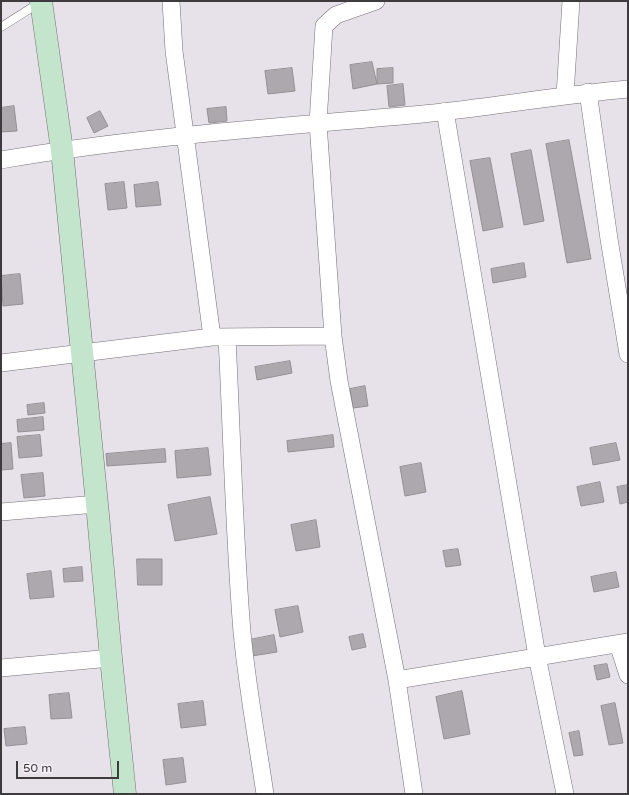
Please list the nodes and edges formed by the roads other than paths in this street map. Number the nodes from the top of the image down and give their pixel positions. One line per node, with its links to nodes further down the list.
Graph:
1 (41, 1): 5 (lane); 12 (street)
2 (171, 1): 11 (street)
3 (376, 1): 10 (street)
4 (571, 1): 8 (street)
5 (1, 27)
6 (628, 89): 7 (street)
7 (588, 92): 8 (street); 17 (street)
8 (565, 95): 9 (street)
9 (445, 112): 10 (street); 22 (street)
10 (318, 124): 11 (street); 14 (street)
11 (186, 136): 12 (street); 15 (street)
12 (62, 150): 13 (street); 16 (street)
13 (1, 160)
14 (333, 336): 15 (street); 26 (street)
15 (219, 338): 16 (street); 28 (street)
16 (82, 353): 18 (street); 19 (street)
17 (628, 354)
18 (1, 363)
19 (97, 504): 20 (street); 23 (street)
20 (1, 512)
21 (623, 643): 22 (street); 25 (street)
22 (537, 656): 26 (street); 30 (street)
23 (111, 658): 24 (street); 27 (street)
24 (1, 668)
25 (628, 675)
26 (397, 680): 29 (street)
27 (126, 794)
28 (265, 794)
29 (414, 794)
30 (565, 794)

